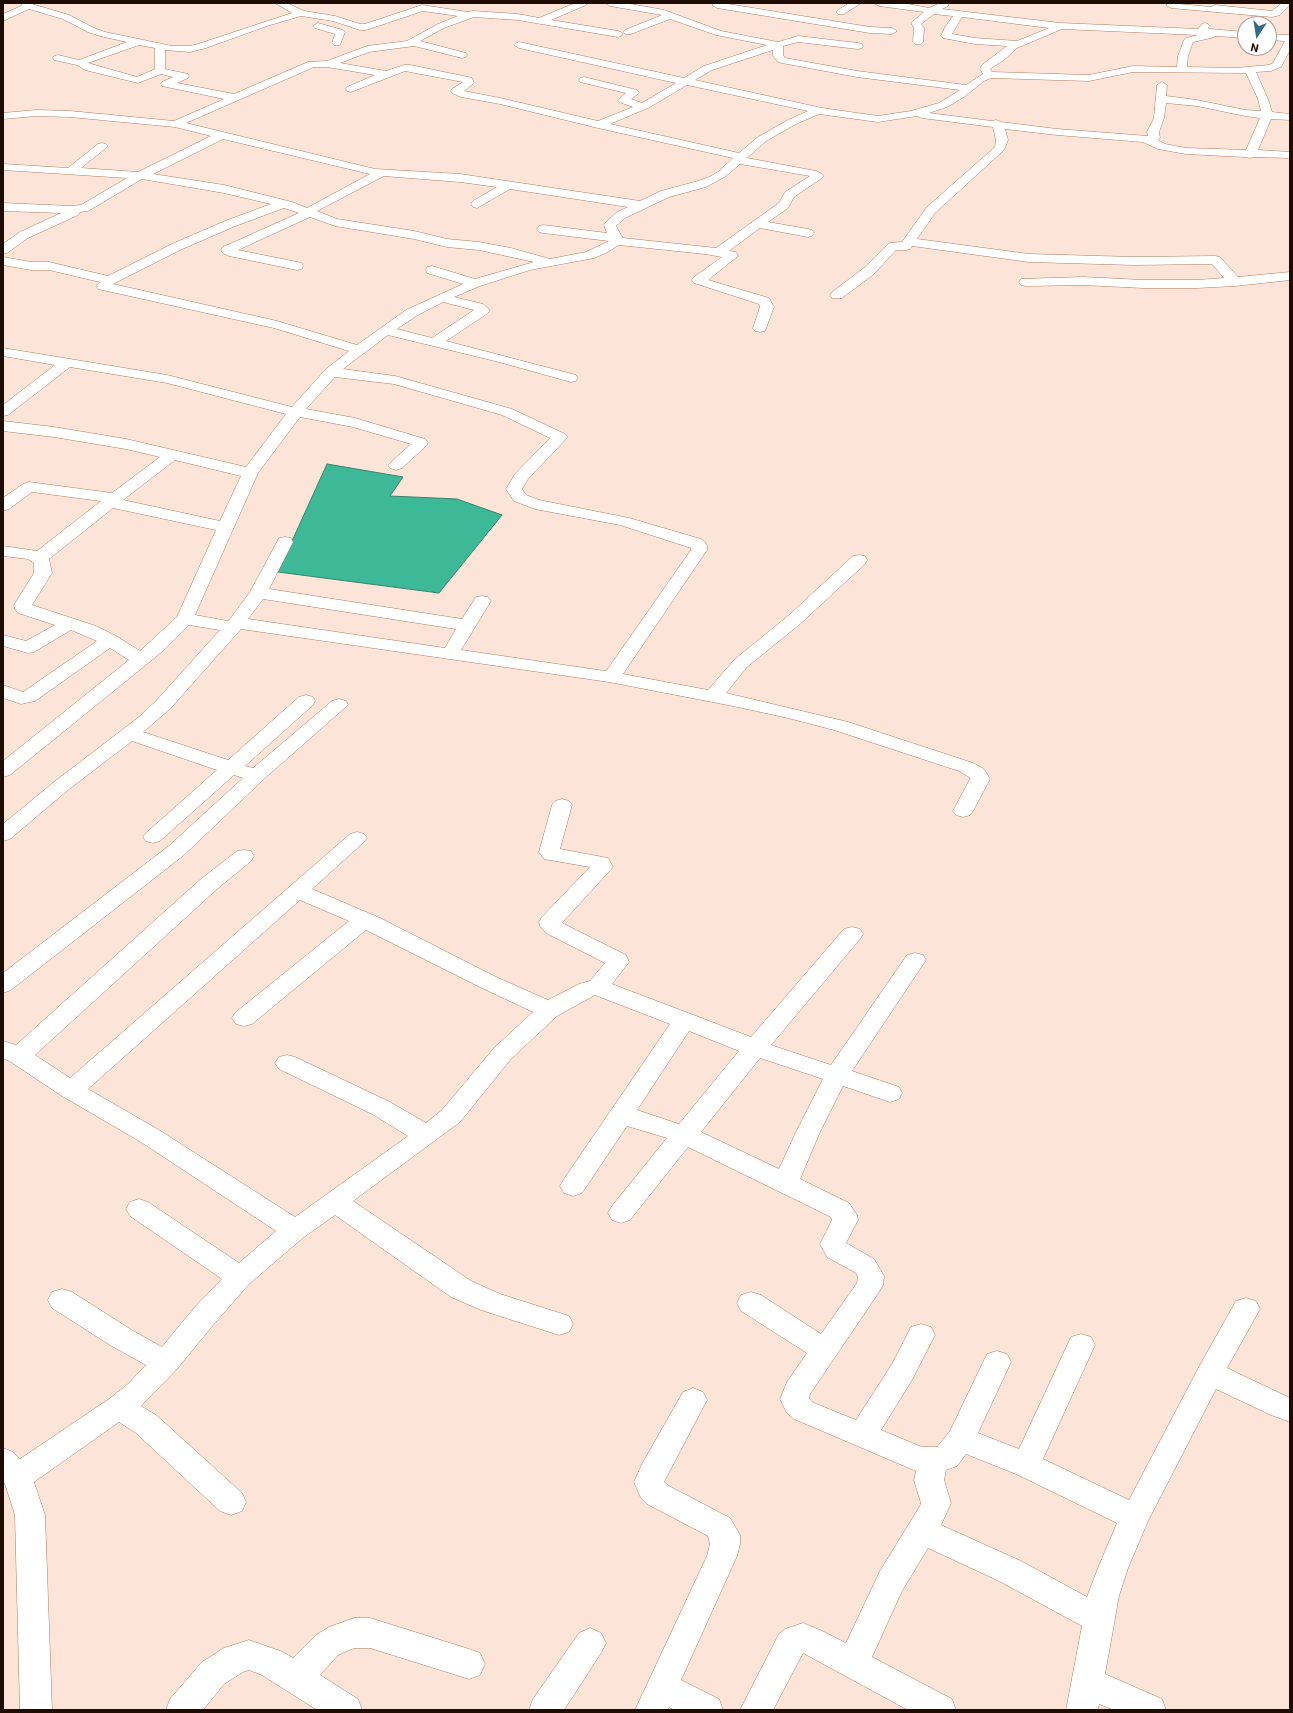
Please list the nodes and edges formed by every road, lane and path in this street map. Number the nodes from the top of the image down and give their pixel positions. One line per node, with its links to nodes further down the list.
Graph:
1 (280, 3): 15 (street)
2 (856, 3): 14 (street)
3 (878, 3): 13 (street)
4 (948, 3): 13 (street)
5 (1286, 3): 18 (street)
6 (27, 4): 22 (street); 33 (street)
7 (1172, 5): 11 (street)
8 (715, 6): 26 (street)
9 (612, 7): 21 (street)
10 (973, 7): 17 (street)
11 (1215, 7): 18 (street); 27 (street)
12 (584, 9): 24 (street)
13 (933, 11): 17 (street); 34 (street)
14 (841, 12)
15 (301, 13): 19 (street); 23 (street)
16 (693, 14): 21 (street)
17 (961, 14): 25 (street); 32 (street)
18 (1272, 14): 20 (street)
19 (467, 15): 24 (street); 36 (street)
20 (1290, 15)
21 (675, 16): 28 (street); 40 (street)
22 (3, 18)
23 (283, 19): 35 (street); 42 (street)
24 (540, 21): 28 (street)
25 (1060, 26): 27 (street); 38 (street)
26 (892, 31)
27 (1216, 33): 29 (street); 54 (street)
28 (622, 34): 37 (street)
29 (1237, 34)
30 (1277, 38): 31 (street)
31 (1290, 39): 50 (street)
32 (980, 41): 38 (street); 43 (street)
33 (137, 42): 42 (street); 48 (street)
34 (918, 42)
35 (337, 43)
36 (414, 43): 44 (street); 49 (street)
37 (609, 43)
38 (1017, 44): 43 (street)
39 (519, 45): 47 (street)
40 (777, 45): 41 (street); 59 (street); 60 (street)
41 (858, 46)
42 (160, 47): 55 (street)
43 (1005, 54): 58 (street)
44 (462, 55)
45 (604, 55): 47 (street)
46 (58, 58): 48 (street)
47 (591, 60): 51 (street)
48 (80, 63): 55 (street)
49 (329, 64): 57 (street); 62 (street)
50 (1276, 66): 52 (street); 56 (street)
51 (625, 67): 59 (street); 64 (street)
52 (1290, 68)
53 (1162, 69): 54 (street); 58 (street); 63 (street)
54 (1182, 70): 56 (street)
55 (160, 71): 62 (street)
56 (1250, 71): 67 (street)
57 (387, 74): 61 (street); 72 (street)
58 (989, 76): 60 (street)
59 (685, 81): 64 (street); 65 (street)
60 (968, 88): 66 (street)
61 (351, 89)
62 (236, 98): 71 (street)
63 (1161, 99): 67 (street); 74 (street)
64 (642, 106): 72 (street)
65 (820, 111): 66 (street); 78 (street)
66 (913, 114): 70 (street)
67 (1267, 115): 69 (street); 76 (street)
68 (3, 116): 71 (street)
69 (1290, 117)
70 (996, 123): 74 (street); 94 (street)
71 (175, 124): 73 (street)
72 (598, 125): 78 (street)
73 (222, 135): 81 (street); 82 (street)
74 (1150, 140): 76 (street)
75 (102, 146): 80 (street)
76 (1250, 155): 77 (street)
77 (1290, 155)
78 (740, 158): 86 (street); 90 (street)
79 (3, 167): 80 (street)
80 (72, 170): 82 (street)
81 (381, 172): 83 (street); 89 (street)
82 (139, 176): 84 (street); 88 (street)
83 (509, 185): 85 (street); 86 (street)
84 (283, 204): 89 (street); 102 (street)
85 (477, 204)
86 (640, 205): 93 (street)
87 (3, 208): 88 (street)
88 (80, 209): 95 (street)
89 (309, 212): 98 (street); 99 (street)
90 (758, 224): 92 (street); 96 (street)
91 (543, 229): 93 (street)
92 (808, 233)
93 (617, 239): 96 (street); 98 (street)
94 (908, 242): 104 (street); 106 (street)
95 (3, 250)
96 (719, 252): 108 (street)
97 (3, 261): 102 (street)
98 (551, 263): 105 (street)
99 (297, 266)
100 (432, 270): 105 (street)
101 (1290, 276): 104 (street)
102 (110, 280): 111 (street)
103 (1026, 282): 104 (street)
104 (1236, 282)
105 (475, 283): 107 (street)
106 (837, 295)
107 (441, 298): 109 (street); 110 (street)
108 (760, 328)
109 (387, 331): 110 (street); 111 (street)
110 (435, 342): 115 (street)
111 (359, 350): 114 (street)
112 (3, 352): 113 (street)
113 (68, 362): 116 (street); 117 (street)
114 (331, 372): 117 (street); 139 (street)
115 (572, 378)
116 (3, 412)
117 (296, 412): 120 (street); 121 (street)
118 (3, 426): 119 (street)
119 (173, 454): 121 (street); 122 (street)
120 (396, 466)
121 (250, 473): 124 (street)
122 (113, 500): 123 (street); 124 (street); 127 (street)
123 (3, 506)
124 (225, 527): 131 (street)
125 (285, 542): 129 (street)
126 (3, 551): 127 (street)
127 (39, 558): 132 (street)
128 (859, 560): 141 (street)
129 (258, 593): 133 (street); 134 (street)
130 (482, 601): 134 (street)
131 (185, 619): 133 (street); 138 (street)
132 (70, 623): 135 (street); 136 (street)
133 (234, 625): 137 (street); 144 (street)
134 (468, 625): 137 (street)
135 (3, 640)
136 (110, 640): 138 (street); 140 (street)
137 (450, 654): 139 (street)
138 (141, 660): 146 (street)
139 (610, 677): 141 (street)
140 (3, 691)
141 (713, 696): 149 (street)
142 (306, 701): 145 (street)
143 (339, 705): 147 (street)
144 (129, 734): 145 (street); 150 (street)
145 (230, 767): 147 (street); 151 (street)
146 (3, 771)
147 (256, 776): 158 (street)
148 (562, 805): 159 (street)
149 (963, 811)
150 (3, 835)
151 (153, 837)
152 (357, 838): 154 (street)
153 (244, 856): 164 (street)
154 (297, 890): 155 (street); 167 (street)
155 (372, 923): 160 (street); 161 (street)
156 (852, 934): 163 (street)
157 (914, 960): 166 (street)
158 (3, 985)
159 (597, 987): 160 (street); 162 (street)
160 (549, 1010): 171 (street)
161 (244, 1018)
162 (684, 1021): 163 (street); 169 (street)
163 (755, 1048): 166 (street); 170 (street)
164 (11, 1053): 167 (street)
165 (287, 1063): 171 (street)
166 (836, 1075): 168 (street); 172 (street)
167 (71, 1090): 177 (street)
168 (890, 1093)
169 (622, 1114): 170 (street); 173 (street)
170 (683, 1134): 172 (street); 176 (street)
171 (427, 1135): 174 (street)
172 (786, 1182): 185 (street)
173 (573, 1186)
174 (335, 1202): 177 (street); 182 (street)
175 (138, 1208): 178 (street)
176 (621, 1213)
177 (295, 1230): 178 (street)
178 (240, 1277): 186 (street)
179 (62, 1300): 186 (street)
180 (751, 1303): 185 (street)
181 (1246, 1309): 188 (street)
182 (559, 1324)
183 (921, 1335): 192 (street)
184 (1081, 1345): 195 (street)
185 (824, 1350): 192 (street)
186 (166, 1362): 190 (street)
187 (997, 1362): 193 (street)
188 (1210, 1373): 191 (street); 198 (street)
189 (693, 1400): 206 (street)
190 (119, 1407): 196 (street); 197 (street)
191 (1290, 1410)
192 (862, 1436): 194 (street)
193 (961, 1439): 194 (street); 195 (street)
194 (933, 1461): 199 (street)
195 (1026, 1465): 198 (street)
196 (11, 1469): 207 (street)
197 (231, 1502)
198 (1135, 1517): 200 (street)
199 (922, 1531): 200 (street); 202 (street)
200 (1098, 1618): 205 (street)
201 (590, 1643): 210 (street)
202 (853, 1663): 212 (street); 213 (street)
203 (469, 1664): 204 (street)
204 (296, 1678): 208 (street); 209 (street)
205 (1085, 1696): 214 (street)
206 (657, 1698): 211 (street)
207 (36, 1710)
208 (182, 1710)
209 (346, 1710)
210 (545, 1710)
211 (707, 1710)
212 (756, 1710)
213 (940, 1710)
214 (1150, 1710)

